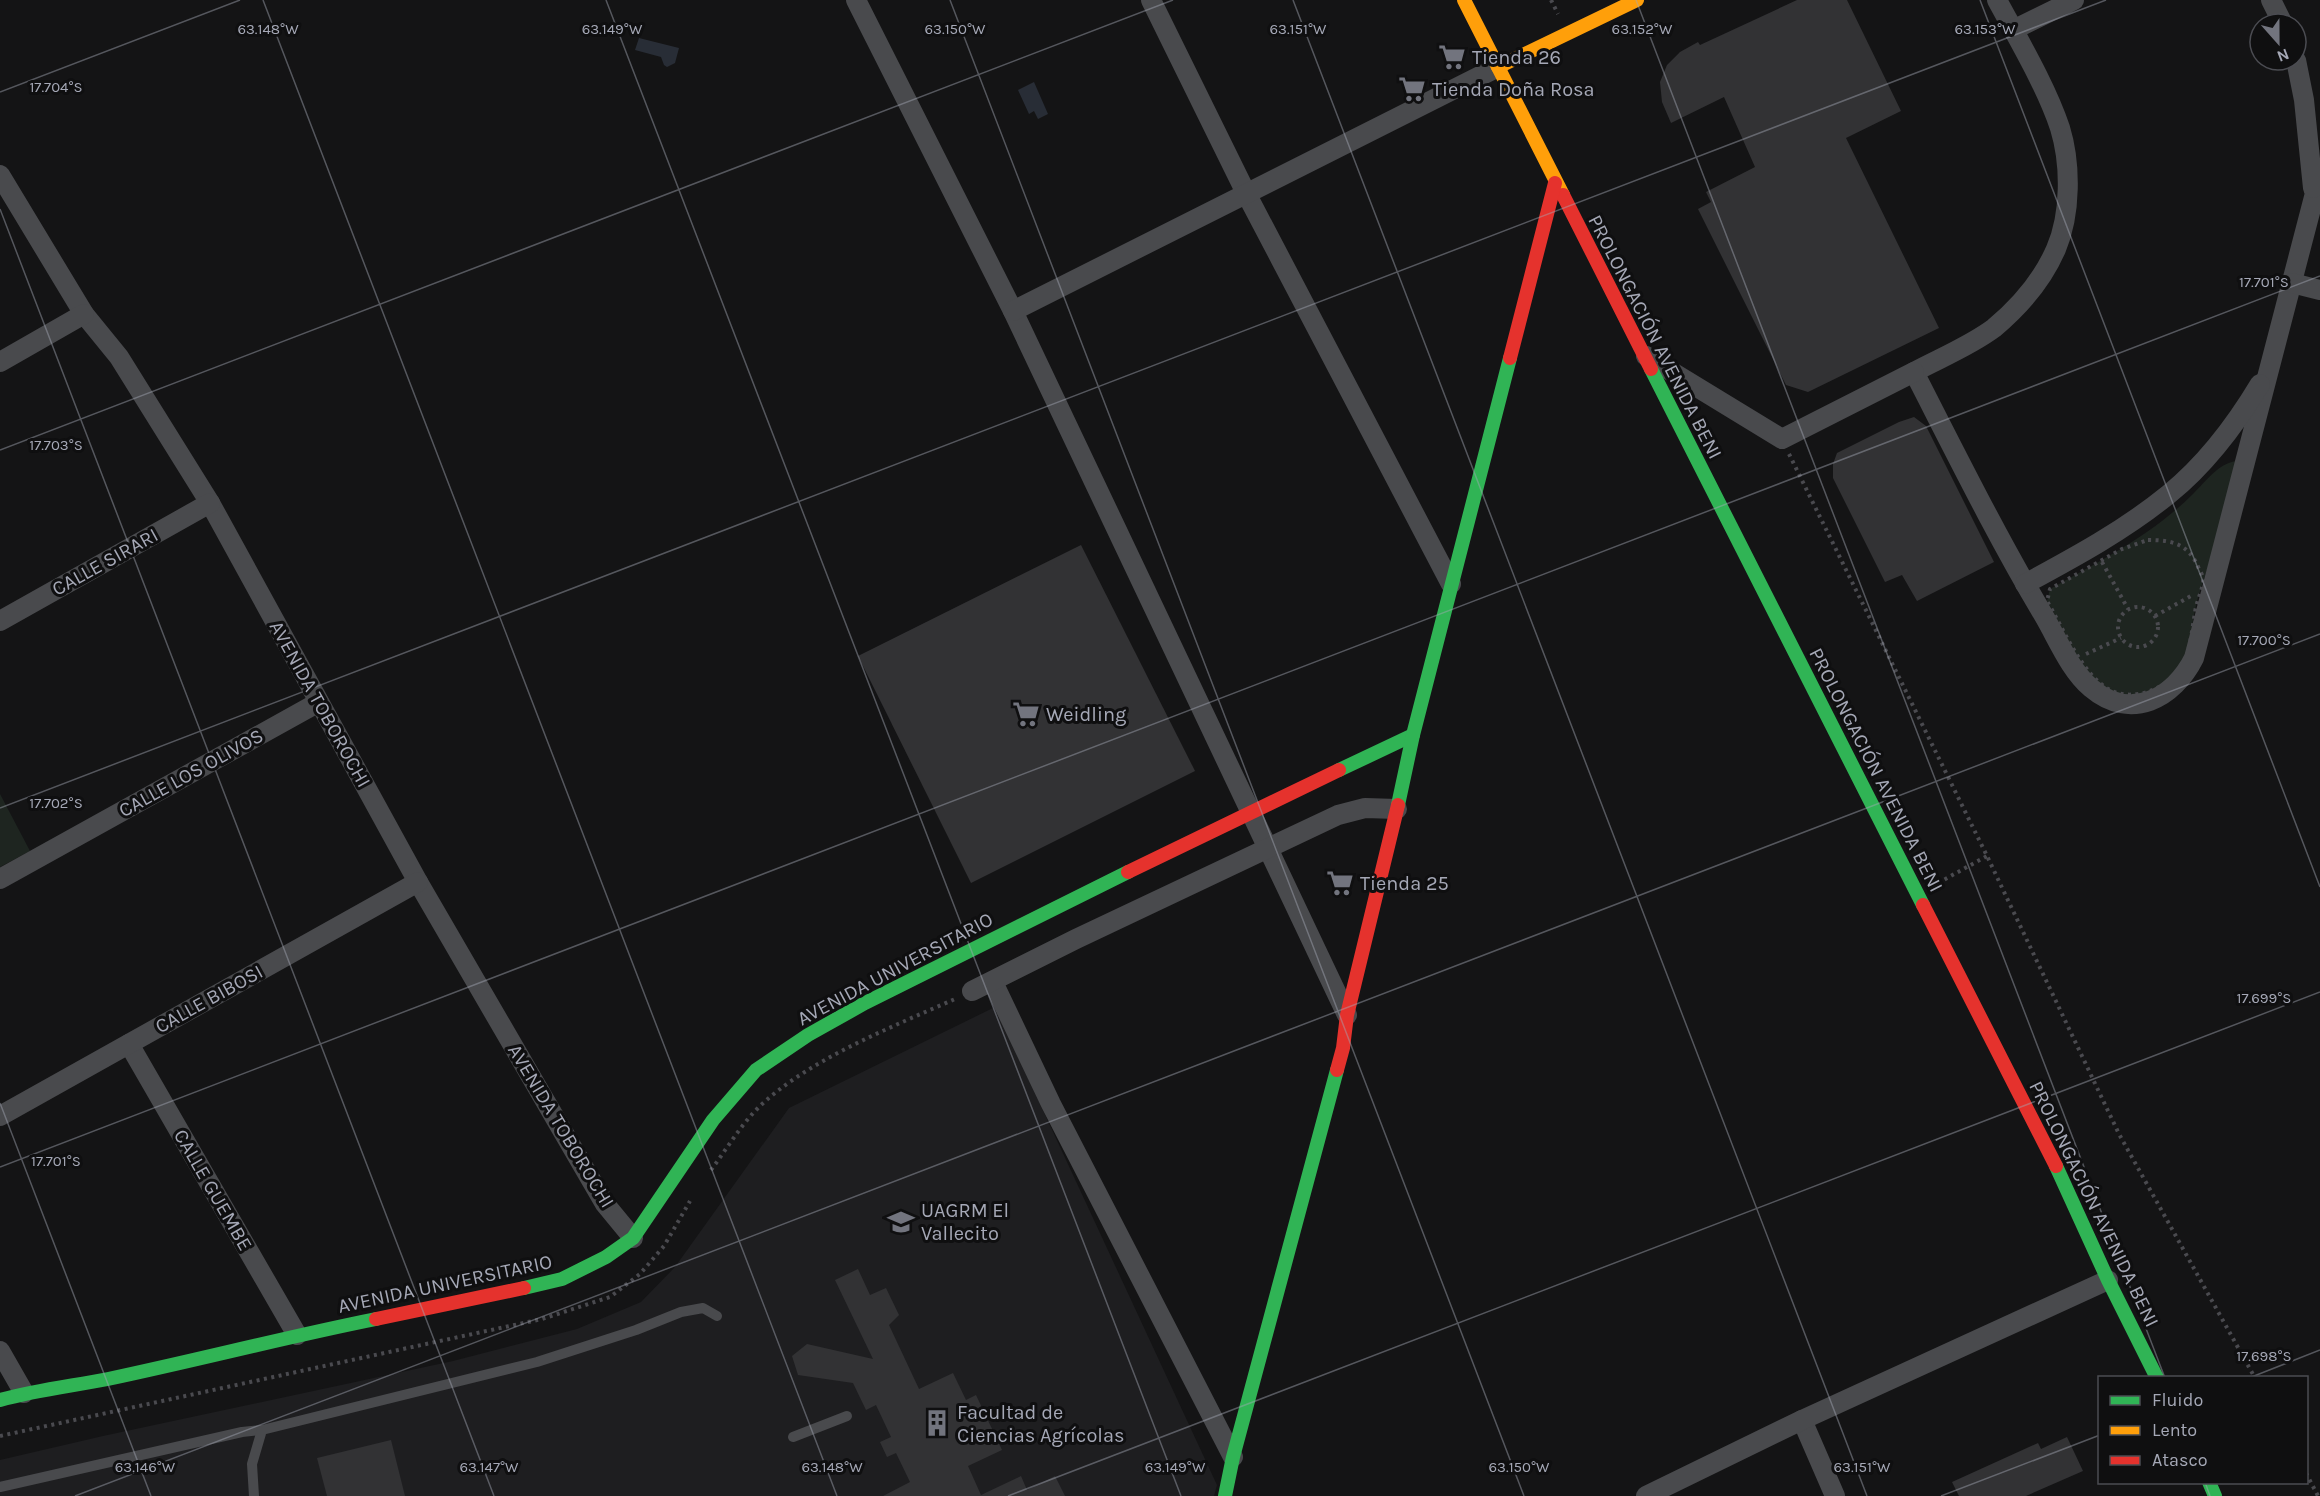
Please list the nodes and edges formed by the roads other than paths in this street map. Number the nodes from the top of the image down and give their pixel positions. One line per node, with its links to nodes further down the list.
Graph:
1 (856, 0): 17 (street)
2 (1151, 0): 13 (street)
3 (1464, 0): 8 (street)
4 (1636, 0): 8 (street)
5 (1997, 0): 7 (street)
6 (2074, 0): 7 (street)
7 (2013, 30): 22 (street)
8 (1498, 67): 12 (street, PROLONGACIÓN AVENIDA BENI); 13 (street)
9 (2298, 72): 14 (street)
10 (2320, 174): 14 (street)
11 (0, 175): 18 (street, AVENIDA TOBOROCHI)
12 (1555, 183): 19 (street, PROLONGACIÓN AVENIDA BENI); 24 (street)
13 (1247, 195): 17 (street); 24 (street)
14 (2313, 196): 15 (street)
15 (2292, 283): 16 (street); 21 (street)
16 (2320, 290)
17 (1013, 311): 30 (street)
18 (84, 314): 20 (street); 23 (street, AVENIDA TOBOROCHI)
19 (1641, 353): 22 (street); 40 (street, PROLONGACIÓN AVENIDA BENI)
20 (0, 362)
21 (2271, 367): 25 (street); 25 (street)
22 (1914, 372): 25 (street)
23 (210, 503): 26 (street, CALLE SIRARI); 27 (street, AVENIDA TOBOROCHI)
24 (1451, 584): 28 (street)
25 (2025, 584)
26 (0, 621)
27 (319, 702): 32 (street, CALLE LOS OLIVOS); 33 (street, AVENIDA TOBOROCHI)
28 (1413, 735): 29 (street); 30 (street, AVENIDA UNIVERSITARIO)
29 (1397, 809): 31 (street); 36 (street)
30 (1251, 811): 31 (street); 39 (street, AVENIDA UNIVERSITARIO)
31 (1269, 846): 34 (street); 36 (street)
32 (0, 879)
33 (418, 882): 37 (street, CALLE BIBOSI); 39 (street, AVENIDA TOBOROCHI)
34 (993, 982): 35 (street); 51 (street)
35 (972, 991)
36 (1347, 1015): 51 (street)
37 (129, 1044): 38 (street, CALLE BIBOSI); 42 (street, CALLE GUEMBE)
38 (0, 1116)
39 (633, 1238): 42 (street, AVENIDA UNIVERSITARIO)
40 (2108, 1280): 44 (street, PROLONGACIÓN AVENIDA BENI); 48 (street)
41 (717, 1316): 49 (lane)
42 (297, 1335): 45 (street, AVENIDA UNIVERSITARIO)
43 (0, 1351): 45 (street)
44 (2156, 1376)
45 (24, 1394): 46 (street, AVENIDA UNIVERSITARIO)
46 (0, 1400)
47 (847, 1416): 50 (lane)
48 (1802, 1420): 55 (street); 56 (street)
49 (262, 1430): 52 (lane); 53 (lane)
50 (793, 1437)
51 (1233, 1457): 54 (street)
52 (0, 1487)
53 (254, 1496)
54 (1225, 1496)
55 (1646, 1496)
56 (1835, 1496)

